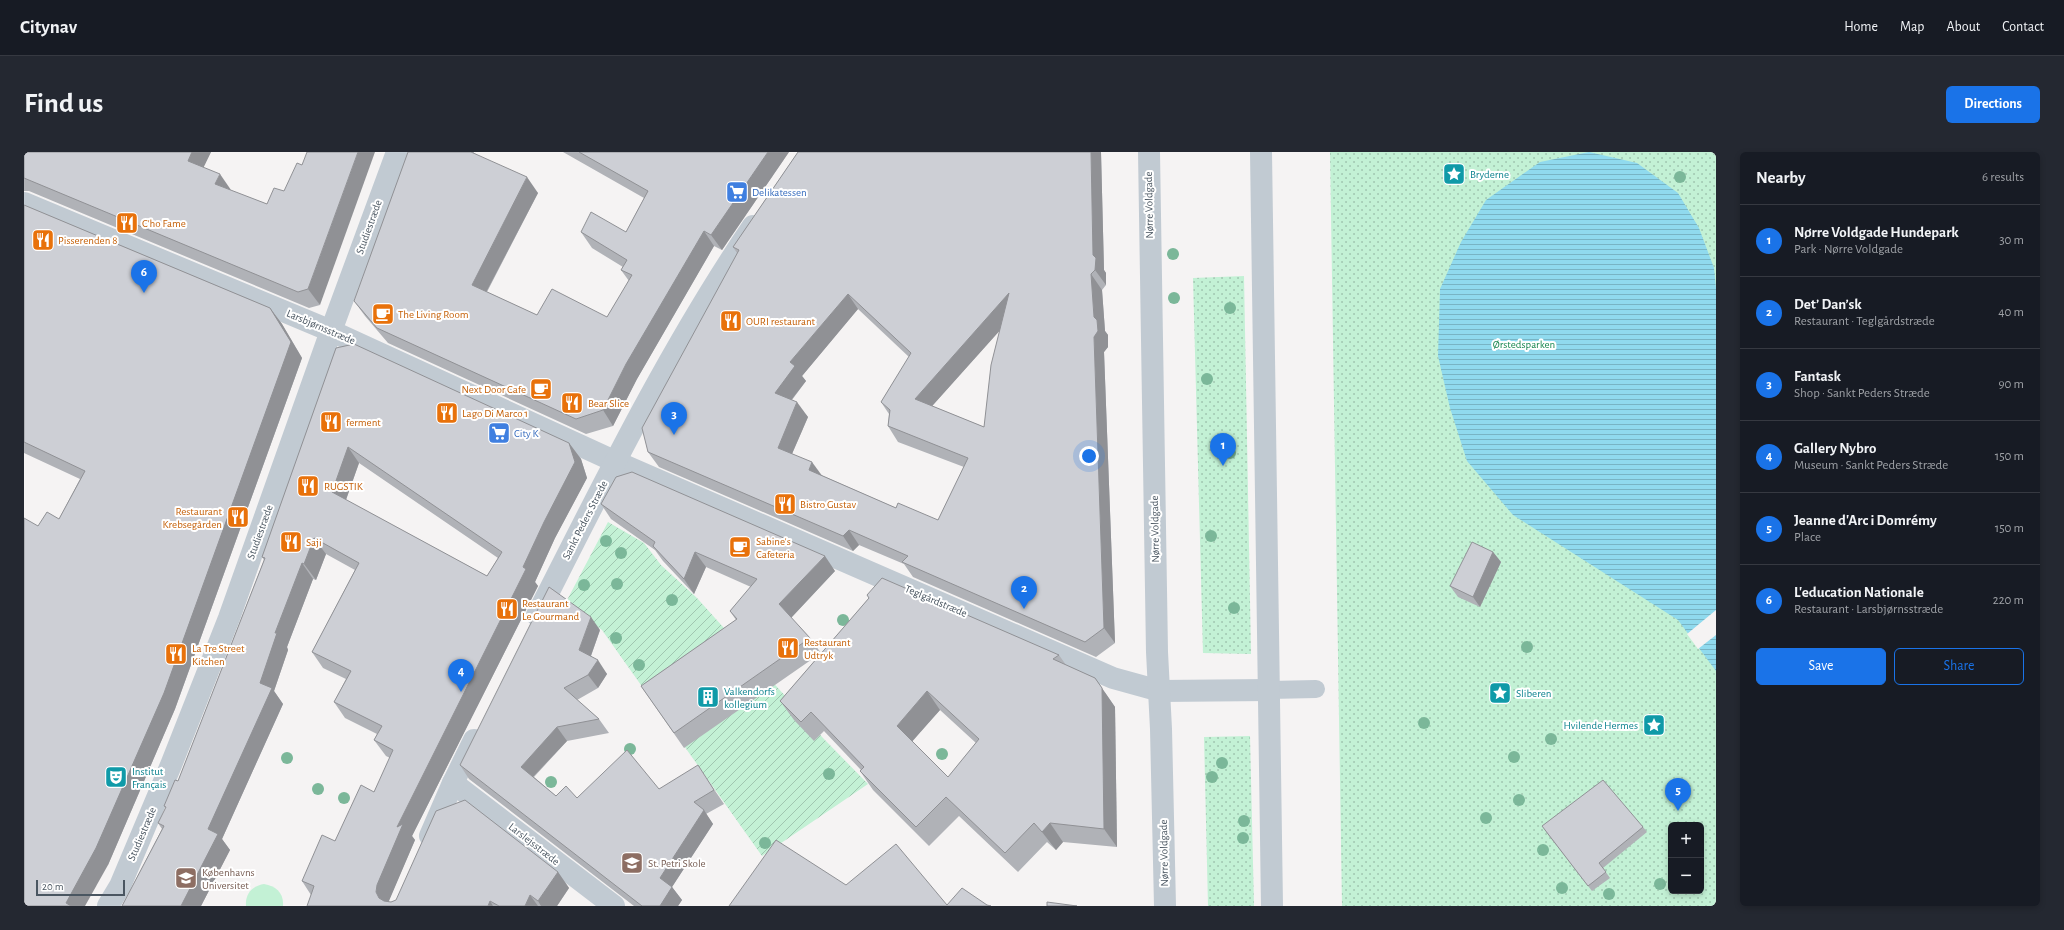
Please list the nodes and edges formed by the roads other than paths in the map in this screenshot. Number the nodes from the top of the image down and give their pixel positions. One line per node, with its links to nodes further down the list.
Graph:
1 (397, 152): 6 (street, Studiestræde)
2 (1149, 152): 11 (street, Nørre Voldgade)
3 (1261, 152): 10 (street)
4 (24, 203): 6 (street, Larsbjørnsstræde)
5 (765, 208): 7 (street, Sankt Peders Stræde)
6 (331, 331): 7 (street, Larsbjørnsstræde); 15 (street, Studiestræde)
7 (614, 461): 8 (street, Sankt Peders Stræde); 11 (street, Teglgårdstræde)
8 (528, 633)
9 (1316, 689): 10 (lane)
10 (1269, 690): 11 (street, Teglgårdstræde); 18 (street)
11 (1160, 691): 17 (street, Nørre Voldgade)
12 (482, 725): 13 (street)
13 (453, 782): 14 (street); 16 (street, Larslejsstræde)
14 (422, 855)
15 (108, 906)
16 (614, 906)
17 (1165, 906)
18 (1272, 906)

